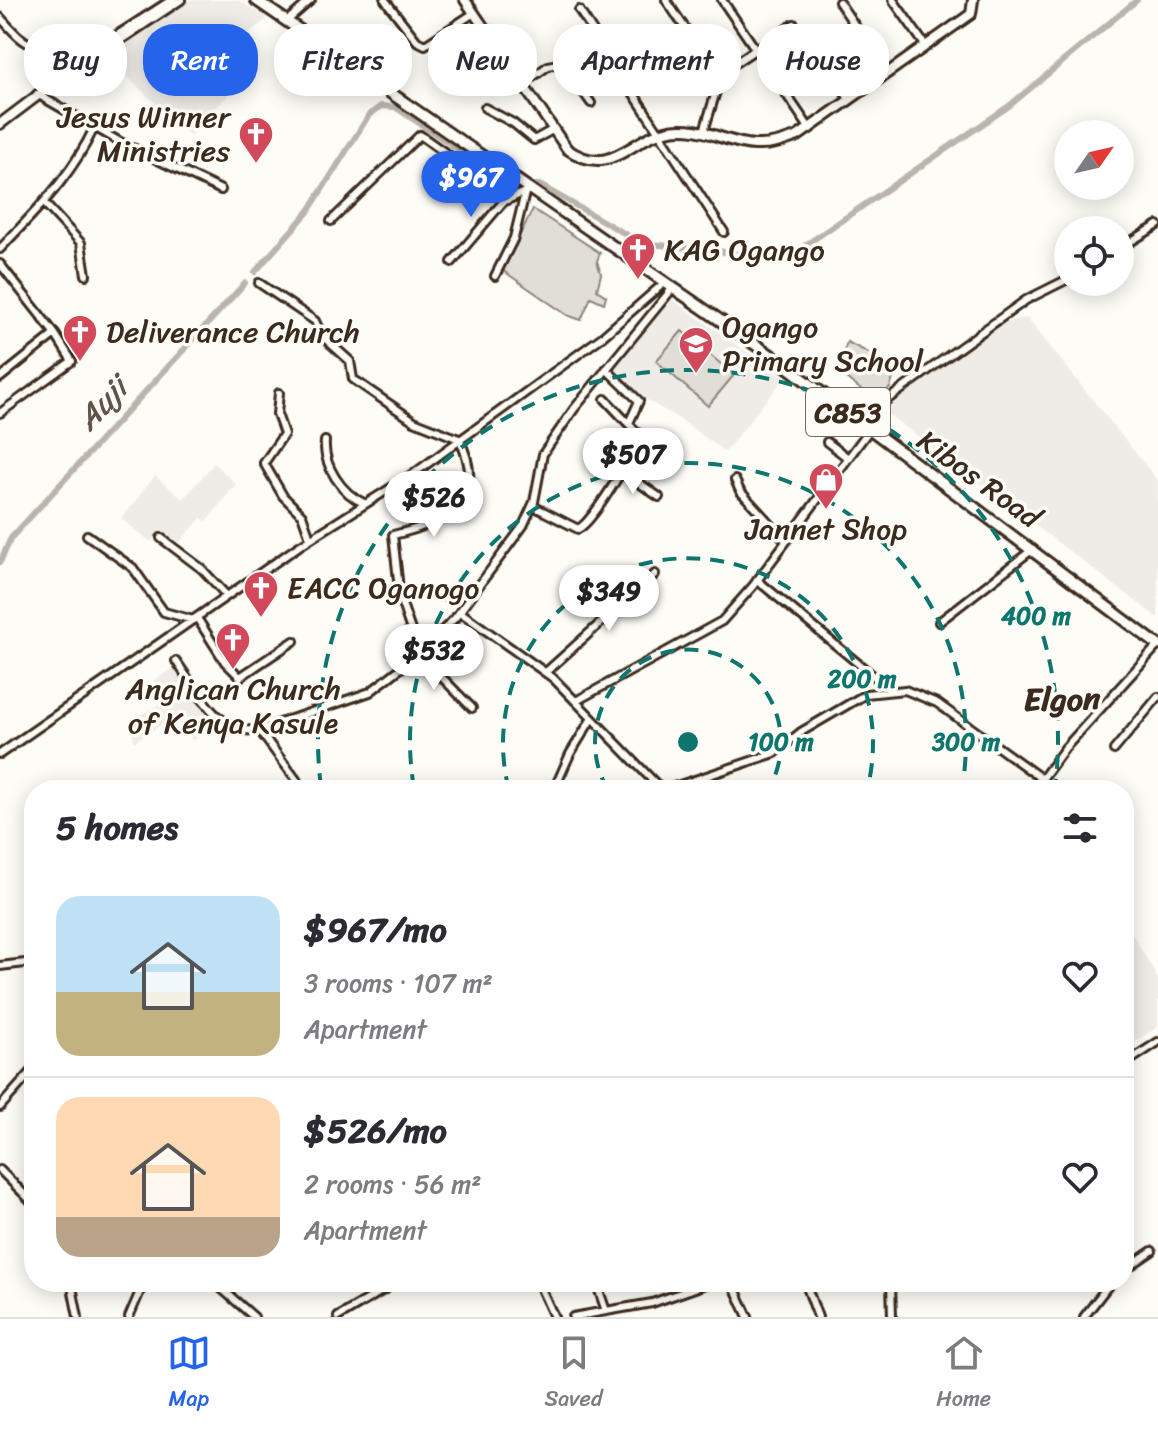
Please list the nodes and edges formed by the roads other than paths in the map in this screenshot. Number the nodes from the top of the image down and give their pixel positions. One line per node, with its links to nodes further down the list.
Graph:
1 (173, 0): 21 (street)
2 (181, 0): 22 (street)
3 (249, 0): 15 (street)
4 (256, 0): 17 (main road, Kibos Road / C853)
5 (311, 0): 17 (street)
6 (385, 0): 14 (street)
7 (465, 0): 14 (street)
8 (666, 0): 19 (street)
9 (722, 0): 25 (street)
10 (893, 0): 24 (street)
11 (973, 0): 24 (street)
12 (839, 2): 20 (street)
13 (579, 10): 42 (street)
14 (474, 13): 18 (street)
15 (270, 15)
16 (0, 17): 23 (street)
17 (287, 21): 44 (main road, Kibos Road / C853)
18 (482, 24)
19 (682, 24)
20 (854, 24)
21 (127, 31)
22 (127, 36)
23 (24, 41)
24 (925, 45): 27 (street)
25 (755, 49): 26 (street); 34 (street); 40 (street)
26 (741, 59)
27 (889, 72)
28 (537, 74): 35 (street)
29 (35, 96): 37 (street)
30 (40, 96): 38 (street)
31 (531, 96): 39 (street)
32 (712, 96): 41 (street)
33 (855, 96): 34 (street)
34 (850, 100): 40 (street)
35 (591, 103)
36 (485, 108): 39 (street)
37 (0, 124)
38 (94, 128): 43 (street); 46 (street)
39 (554, 129): 42 (street)
40 (810, 129): 41 (street)
41 (704, 131): 42 (street)
42 (661, 132): 49 (street)
43 (221, 190)
44 (529, 191): 45 (street); 55 (street); 57 (main road, Kibos Road / C853)
45 (509, 198): 47 (street); 52 (street)
46 (46, 205): 51 (street); 54 (street)
47 (331, 221)
48 (1158, 225): 50 (street)
49 (724, 232)
50 (1134, 240)
51 (0, 249)
52 (452, 262)
53 (0, 264): 59 (street)
54 (86, 275)
55 (495, 276)
56 (259, 283): 68 (street)
57 (668, 286): 60 (street); 65 (main road, Kibos Road / C853); 68 (street)
58 (1054, 286): 65 (street)
59 (55, 334): 61 (street); 64 (street)
60 (606, 369): 66 (street); 76 (street)
61 (0, 378)
62 (279, 393): 79 (street)
63 (605, 399): 66 (street)
64 (0, 413)
65 (859, 420): 67 (main road, Kibos Road / C853)
66 (629, 423): 72 (street)
67 (870, 429): 71 (street); 81 (main road, Kibos Road / C853)
68 (459, 439): 75 (street); 90 (street)
69 (325, 441): 75 (street)
70 (827, 442): 71 (street)
71 (848, 458): 80 (street)
72 (618, 473): 74 (street); 76 (street)
73 (735, 480): 80 (street)
74 (659, 497)
75 (364, 503): 79 (street)
76 (533, 506): 85 (street)
77 (87, 535): 86 (street)
78 (161, 538): 84 (street)
79 (310, 538): 84 (street)
80 (786, 541): 83 (street)
81 (1033, 549): 87 (street); 89 (main road, Kibos Road / C853)
82 (655, 574): 92 (street)
83 (757, 580): 93 (street); 95 (street)
84 (227, 596): 86 (street)
85 (460, 612): 90 (street); 92 (street)
86 (195, 619): 88 (street); 100 (street)
87 (939, 622)
88 (294, 641)
89 (1158, 645): 101 (street)
90 (419, 654): 96 (street); 98 (street)
91 (176, 661): 98 (street)
92 (546, 672): 95 (street)
93 (889, 689): 101 (street); 105 (street)
94 (1158, 697): 99 (street)
95 (576, 701): 97 (street)
96 (472, 708)
97 (592, 718): 103 (street); 104 (street)
98 (259, 730): 102 (street)
99 (1114, 750)
100 (0, 754)
101 (1042, 779)
102 (296, 780)
103 (558, 780)
104 (653, 780)
105 (693, 780)
106 (24, 963): 107 (street)
107 (0, 966)
108 (1158, 1042): 109 (street)
109 (1134, 1058)
110 (24, 1080): 111 (street)
111 (0, 1107)
112 (0, 1170): 113 (street)
113 (24, 1194)
114 (1152, 1251): 115 (street)
115 (1134, 1263)
116 (73, 1292): 128 (street)
117 (140, 1292): 129 (street)
118 (225, 1292): 130 (street)
119 (380, 1292): 131 (street)
120 (543, 1292): 132 (street)
121 (599, 1292): 127 (street)
122 (685, 1292): 127 (street)
123 (737, 1292): 134 (street)
124 (809, 1292): 135 (street)
125 (891, 1292): 136 (street)
126 (1103, 1292): 137 (street)
127 (606, 1311): 133 (street)
128 (78, 1317)
129 (129, 1317)
130 (254, 1317)
131 (338, 1317)
132 (554, 1317)
133 (573, 1317)
134 (748, 1317)
135 (818, 1317)
136 (892, 1317)
137 (1084, 1317)

